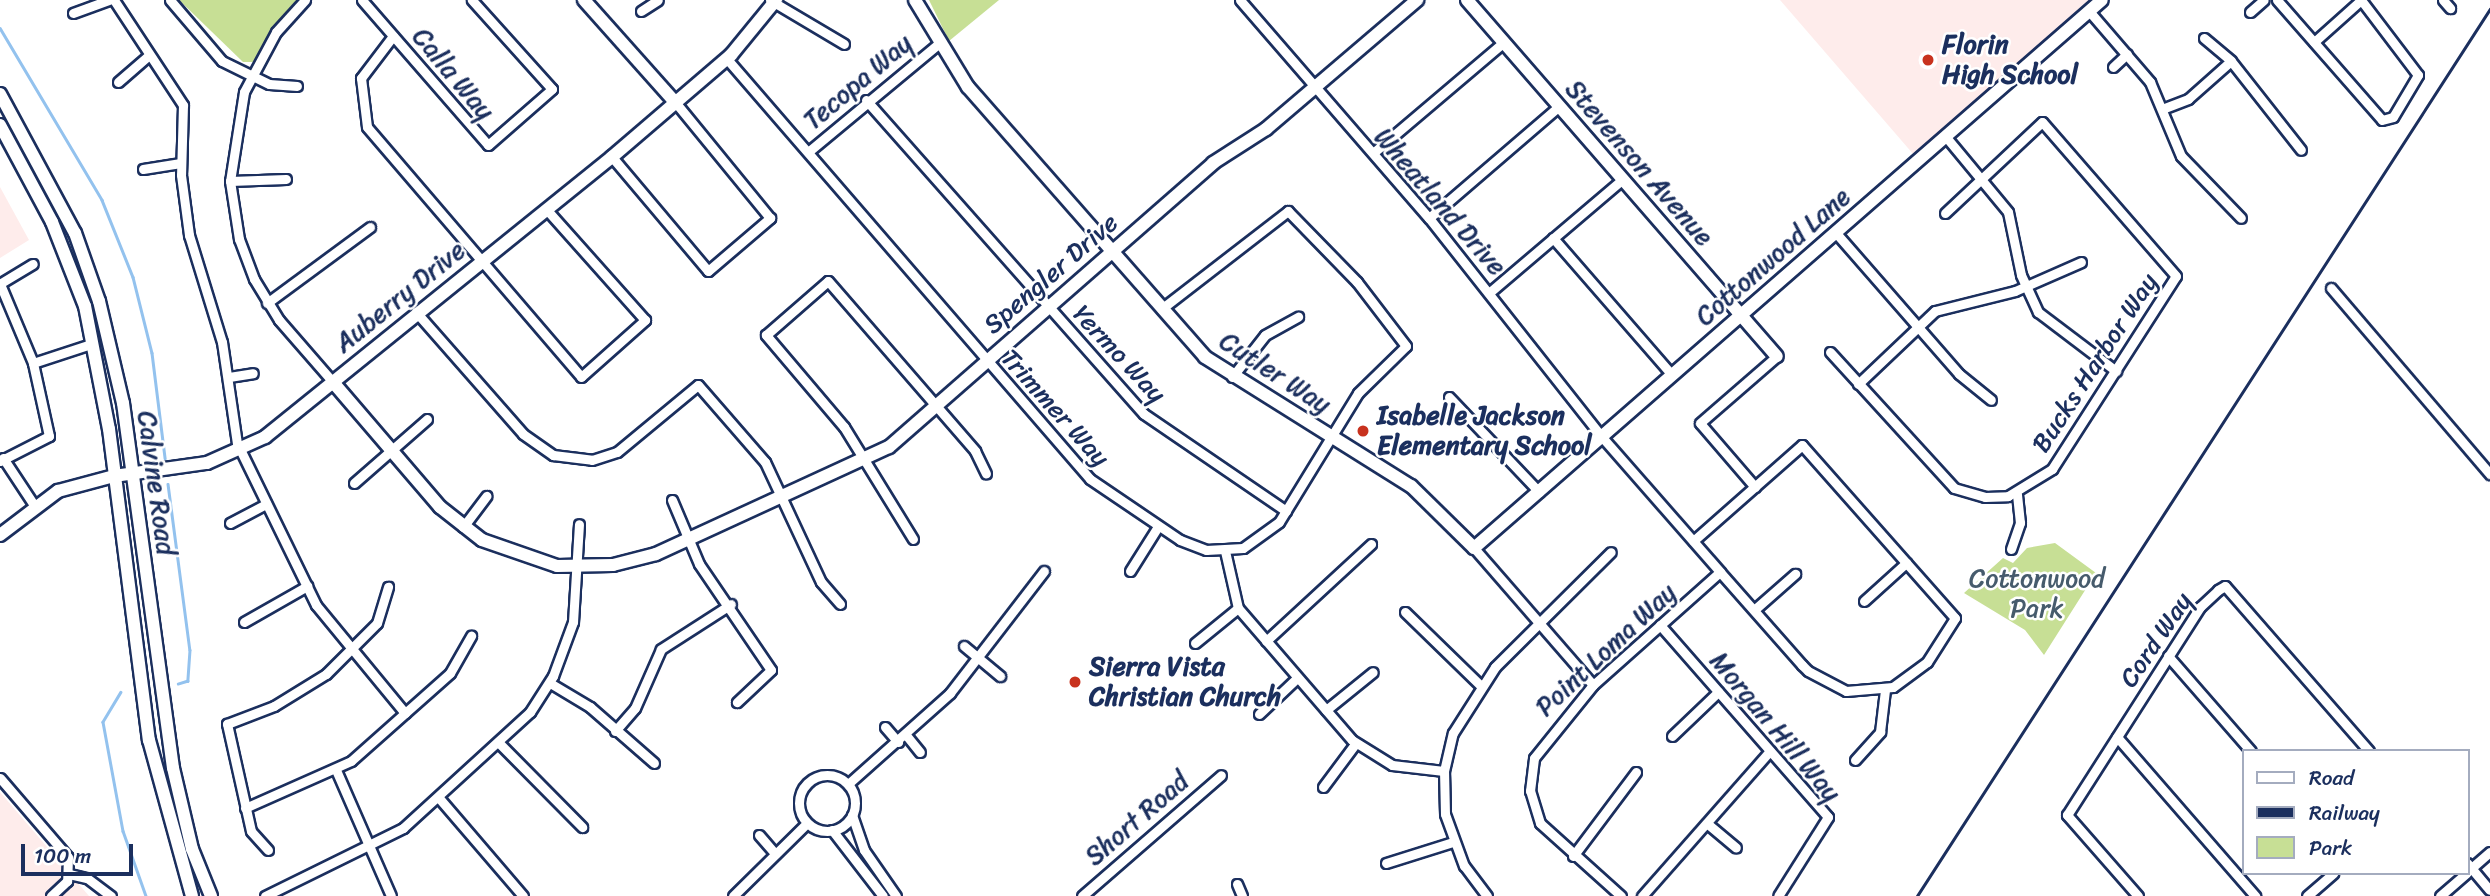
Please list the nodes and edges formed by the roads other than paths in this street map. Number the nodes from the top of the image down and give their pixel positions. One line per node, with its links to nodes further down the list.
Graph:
1 (109, 0): 21 (street)
2 (114, 0): 29 (street)
3 (170, 0): 33 (street)
4 (305, 0): 33 (street)
5 (362, 0): 22 (street, Calla Way)
6 (472, 0): 22 (street, Calla Way)
7 (584, 0): 39 (street)
8 (658, 0): 18 (street)
9 (915, 0): 27 (street, Cutler Way)
10 (1240, 0): 36 (street, Wheatland Drive)
11 (1417, 0): 36 (street, Spengler Drive)
12 (1467, 0): 24 (street, Stevenson Avenue)
13 (2102, 0): 19 (street, Cottonwood Lane)
14 (2264, 0): 20 (street)
15 (2277, 0): 25 (street)
16 (2361, 0): 25 (street); 25 (street)
17 (774, 1): 26 (street); 30 (street, Auberry Drive)
18 (641, 10)
19 (2089, 11): 28 (street); 43 (street, Cottonwood Lane)
20 (2250, 12)
21 (73, 13)
22 (393, 36): 62 (street)
23 (2204, 38): 31 (street)
24 (1504, 42): 40 (street, Stevenson Avenue); 46 (street)
25 (2314, 42)
26 (844, 44)
27 (937, 45): 38 (street, Tecopa Way); 61 (street, Cutler Way)
28 (2127, 54): 32 (street); 41 (street)
29 (147, 57): 34 (street); 48 (street)
30 (727, 59): 39 (street, Auberry Drive); 45 (street, Trimmer Way)
31 (2231, 61): 41 (street); 44 (street)
32 (2113, 67)
33 (251, 76): 35 (street); 53 (street)
34 (118, 82)
35 (297, 86)
36 (1312, 90): 46 (street, Wheatland Drive); 61 (street, Spengler Drive)
37 (0, 94): 98 (street, Calvine Road)
38 (866, 100): 45 (street, Tecopa Way); 70 (street, Yermo Way)
39 (675, 102): 47 (street, Auberry Drive); 47 (street)
40 (1559, 106): 52 (street, Stevenson Avenue); 56 (street)
41 (2162, 109): 57 (street)
42 (0, 125): 76 (street, Calvine Road)
43 (1945, 137): 50 (street); 59 (street, Cottonwood Lane)
44 (2301, 150)
45 (807, 152): 80 (street, Trimmer Way)
46 (1373, 153): 56 (street, Wheatland Drive)
47 (612, 157): 54 (street, Auberry Drive)
48 (181, 163): 49 (street); 84 (street)
49 (143, 169)
50 (1979, 176): 55 (street); 66 (street); 81 (street, Bucks Harbor Way)
51 (286, 179): 53 (street)
52 (1623, 179): 60 (street); 73 (street, Stevenson Avenue)
53 (230, 181): 69 (street)
54 (547, 210): 62 (street, Auberry Drive); 62 (street)
55 (1945, 213)
56 (1429, 218): 68 (street, Wheatland Drive)
57 (2241, 218)
58 (370, 227): 69 (street)
59 (1836, 233): 73 (street, Cottonwood Lane); 75 (street)
60 (1553, 238): 68 (street); 83 (street)
61 (1111, 251): 70 (street, Spengler Drive); 71 (street, Cutler Way)
62 (482, 261): 72 (street, Auberry Drive)
63 (2081, 262): 66 (street)
64 (33, 264): 65 (street)
65 (0, 283): 79 (street)
66 (2025, 287): 75 (street); 81 (street)
67 (2331, 288): 100 (street)
68 (1490, 292): 93 (street, Wheatland Drive)
69 (267, 303): 86 (street)
70 (1046, 306): 80 (street, Spengler Drive); 111 (street, Yermo Way)
71 (1161, 309): 85 (street, Cutler Way); 92 (street, Trimmer Way)
72 (416, 312): 86 (street, Auberry Drive); 107 (street)
73 (1742, 315): 78 (street, Stevenson Avenue); 83 (street, Cottonwood Lane)
74 (1298, 317): 85 (street)
75 (1916, 325): 87 (street); 89 (street)
76 (92, 344): 79 (street); 101 (street, Calvine Road)
77 (1830, 352): 87 (street)
78 (1777, 356): 103 (street)
79 (33, 363): 96 (street)
80 (986, 363): 90 (street, Spengler Drive); 115 (street, Trimmer Way)
81 (2116, 371): 105 (street, Bucks Harbor Way)
82 (253, 373): 84 (street)
83 (1672, 375): 93 (street, Cottonwood Lane)
84 (229, 377): 94 (street)
85 (1232, 377): 92 (street, Cutler Way)
86 (332, 381): 94 (street, Auberry Drive); 95 (street, Spengler Drive)
87 (1858, 384): 105 (street)
88 (1449, 397): 104 (street)
89 (1991, 400)
90 (936, 407): 97 (street, Spengler Drive); 97 (street); 99 (street)
91 (427, 419): 95 (street)
92 (1331, 436): 111 (street, Trimmer Way); 121 (street, Cutler Way)
93 (1602, 437): 104 (street, Cottonwood Lane); 119 (street, Wheatland Drive)
94 (241, 451): 98 (street, Auberry Drive); 109 (street)
95 (392, 451): 102 (street); 114 (street, Spengler Drive)
96 (1, 460): 110 (street)
97 (864, 462): 107 (street, Spengler Drive); 117 (street)
98 (130, 474): 101 (street, Auberry Drive); 207 (street, Calvine Road)
99 (986, 474)
100 (2490, 474)
101 (114, 476): 110 (street, Auberry Drive); 206 (street, Calvine Road)
102 (354, 483)
103 (1755, 487): 119 (street); 125 (street)
104 (1539, 492): 121 (street, Cottonwood Lane)
105 (2017, 494): 122 (street)
106 (486, 496): 114 (street)
107 (785, 498): 118 (street, Spengler Drive); 135 (street)
108 (672, 500): 118 (street)
109 (266, 504): 112 (street); 131 (street)
110 (34, 505): 116 (street, Auberry Drive)
111 (1286, 511): 123 (street, Trimmer Way)
112 (230, 523)
113 (579, 524): 126 (street)
114 (463, 527): 126 (street, Spengler Drive)
115 (1157, 528): 123 (street, Trimmer Way); 128 (street)
116 (0, 535)
117 (913, 539)
118 (689, 540): 126 (street, Spengler Drive); 134 (street)
119 (1693, 541): 129 (street, Wheatland Drive)
120 (1371, 544): 143 (street)
121 (1475, 548): 140 (street, Cutler Way)
122 (2011, 549)
123 (1225, 551): 136 (street)
124 (1611, 552): 140 (street)
125 (1906, 564): 133 (street); 155 (street)
126 (577, 566): 152 (street)
127 (1044, 571): 147 (street)
128 (1130, 571)
129 (1720, 572): 137 (street, Wheatland Drive); 141 (street, Point Loma Way)
130 (1795, 574): 137 (street)
131 (307, 586): 139 (street); 146 (street)
132 (388, 587): 146 (street)
133 (1864, 601)
134 (731, 604): 157 (street); 162 (street)
135 (840, 604)
136 (1238, 608): 143 (street); 144 (street)
137 (1754, 610): 155 (street, Wheatland Drive)
138 (1405, 612): 153 (street)
139 (244, 622)
140 (1539, 622): 153 (street); 154 (street, Cutler Way)
141 (1660, 625): 154 (street, Point Loma Way); 156 (street, Morgan Hill Way)
142 (471, 636): 159 (street)
143 (1266, 641): 151 (street)
144 (1195, 643)
145 (964, 646): 147 (street)
146 (352, 651): 159 (street); 182 (street)
147 (974, 654): 150 (street); 165 (street)
148 (2168, 656): 164 (street, Cord Way); 168 (street); 169 (street, Cord Way)
149 (1373, 671): 158 (street)
150 (1000, 676)
151 (1297, 678): 158 (street); 160 (street)
152 (550, 683): 162 (street); 166 (street)
153 (1480, 685): 175 (street)
154 (1593, 685): 195 (street, Point Loma Way)
155 (1885, 690): 172 (street)
156 (1718, 692): 163 (street); 170 (street, Morgan Hill Way)
157 (737, 702)
158 (1326, 710): 167 (street)
159 (405, 713): 174 (street)
160 (1259, 714)
161 (885, 727): 165 (street)
162 (615, 731): 173 (street)
163 (1672, 736)
164 (2117, 737): 220 (street, Cord Way); 221 (street)
165 (902, 739): 171 (street); 179 (street)
166 (500, 744): 181 (street); 186 (street)
167 (1355, 744): 175 (street); 180 (street)
168 (2249, 749)
169 (2367, 749)
170 (1770, 751): 185 (street); 219 (street, Morgan Hill Way)
171 (920, 752)
172 (1855, 760)
173 (654, 763)
174 (336, 770): 182 (street); 190 (street)
175 (1444, 771): 189 (street)
176 (1636, 772): 195 (street)
177 (1221, 775): 214 (street, Short Road)
178 (0, 778): 199 (street)
179 (848, 784): 183 (street); 184 (street)
180 (1323, 787)
181 (439, 798): 190 (street); 210 (street)
182 (245, 808): 192 (street)
183 (852, 815): 187 (street); 213 (street)
184 (807, 823): 187 (street); 193 (street)
185 (1709, 825): 191 (street); 218 (street)
186 (582, 827)
187 (832, 830): 212 (street)
188 (759, 835): 193 (street)
189 (1453, 842): 196 (street); 216 (street)
190 (373, 845): 208 (street); 209 (street)
191 (1736, 848)
192 (268, 850)
193 (773, 851): 211 (street)
194 (2490, 852): 197 (street)
195 (1573, 856): 217 (street, Point Loma Way)
196 (1386, 863)
197 (2469, 868)
198 (2469, 870): 203 (street)
199 (69, 874): 204 (street); 205 (street)
200 (2331, 875): 222 (street)
201 (2462, 875): 223 (street)
202 (1237, 884): 215 (street)
203 (2490, 890)
204 (51, 896)
205 (111, 896)
206 (192, 896)
207 (211, 896)
208 (265, 896)
209 (391, 896)
210 (523, 896)
211 (733, 896)
212 (883, 896)
213 (896, 896)
214 (1082, 896)
215 (1242, 896)
216 (1487, 896)
217 (1621, 896)
218 (1642, 896)
219 (1778, 896)
220 (2138, 896)
221 (2255, 896)
222 (2307, 896)
223 (2440, 896)

